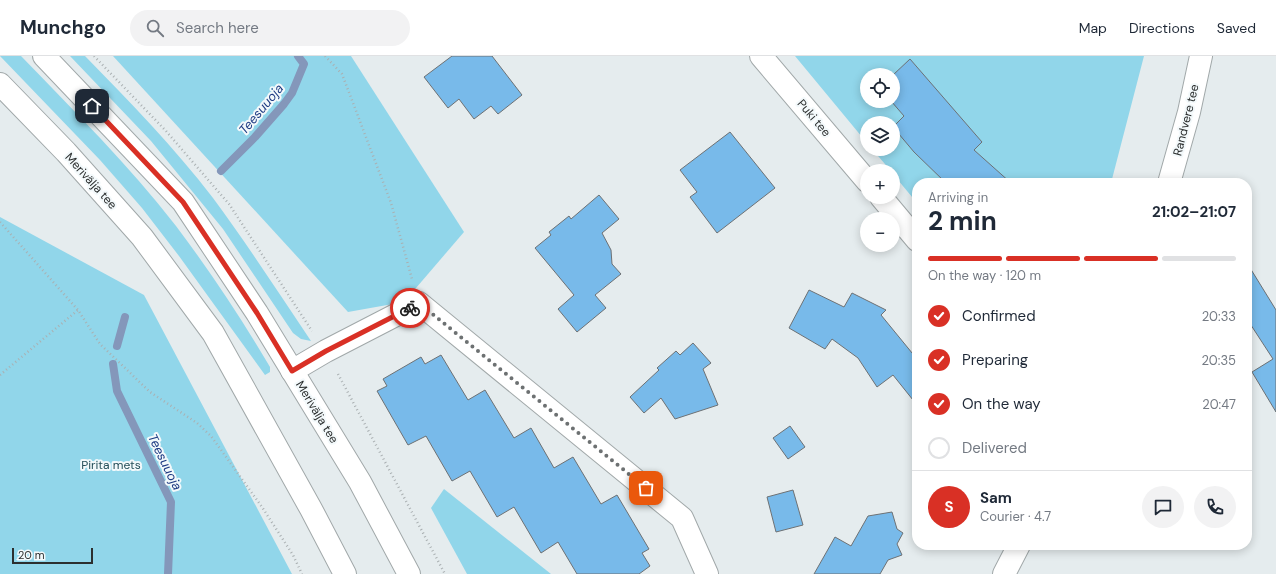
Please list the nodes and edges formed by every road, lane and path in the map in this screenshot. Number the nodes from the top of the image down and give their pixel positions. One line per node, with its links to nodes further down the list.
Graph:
1 (44, 56): 15 (main road, Merivälja tee)
2 (94, 56): 14 (path)
3 (325, 56): 12 (path)
4 (761, 56): 7 (main road, Puki tee)
5 (1201, 56): 8 (main road, Randvere tee)
6 (0, 84): 20 (main road, Merivälja tee)
7 (860, 173)
8 (1170, 178)
9 (887, 204): 11 (main road)
10 (0, 222): 13 (path)
11 (912, 234)
12 (419, 303): 15 (main road); 23 (main road)
13 (78, 310): 17 (path); 19 (path)
14 (315, 335)
15 (292, 371): 21 (main road, Merivälja tee)
16 (336, 371): 22 (path)
17 (0, 375)
18 (1016, 550): 24 (main road)
19 (302, 574)
20 (345, 574)
21 (409, 574)
22 (445, 574)
23 (707, 574)
24 (1004, 574)

